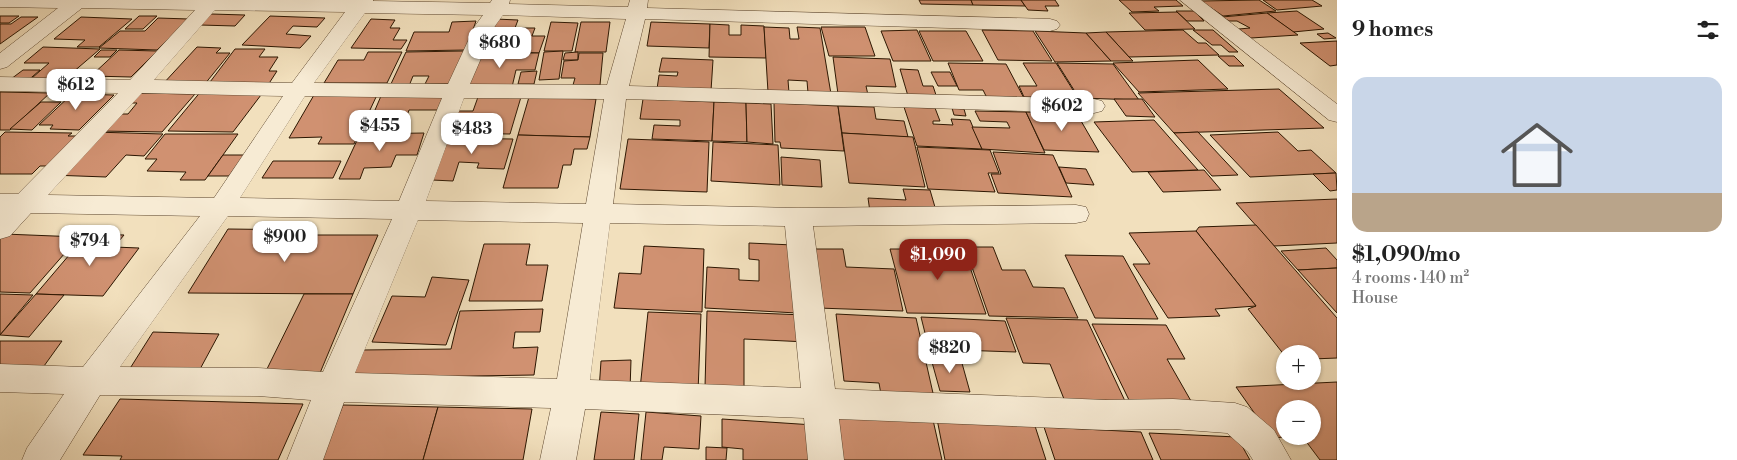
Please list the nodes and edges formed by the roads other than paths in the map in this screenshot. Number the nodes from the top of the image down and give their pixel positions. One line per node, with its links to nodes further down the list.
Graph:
1 (1189, 0): 16 (street)
2 (78, 1): 3 (street); 4 (street); 9 (street)
3 (0, 2)
4 (211, 2): 5 (street); 11 (street)
5 (361, 4): 6 (street); 12 (street)
6 (499, 5): 7 (street); 13 (street)
7 (638, 7): 8 (street); 14 (street)
8 (1050, 25)
9 (0, 63)
10 (0, 84): 11 (street)
11 (136, 87): 12 (street); 17 (street)
12 (299, 89): 13 (street); 18 (street)
13 (456, 90): 14 (street); 19 (street)
14 (616, 92): 15 (street); 21 (street)
15 (1094, 106)
16 (1337, 114)
17 (12, 204): 18 (street); 23 (street)
18 (220, 207): 19 (street); 25 (street)
19 (409, 210): 21 (street); 26 (street)
20 (1076, 214): 22 (street)
21 (599, 215): 22 (street); 27 (street)
22 (798, 217): 28 (street)
23 (0, 229)
24 (0, 378): 25 (street)
25 (91, 381): 26 (street); 29 (street)
26 (333, 387): 27 (street); 30 (street)
27 (571, 394): 28 (street); 31 (street)
28 (820, 403): 32 (street); 33 (street)
29 (40, 460)
30 (305, 460)
31 (558, 460)
32 (826, 460)
33 (1273, 460)

